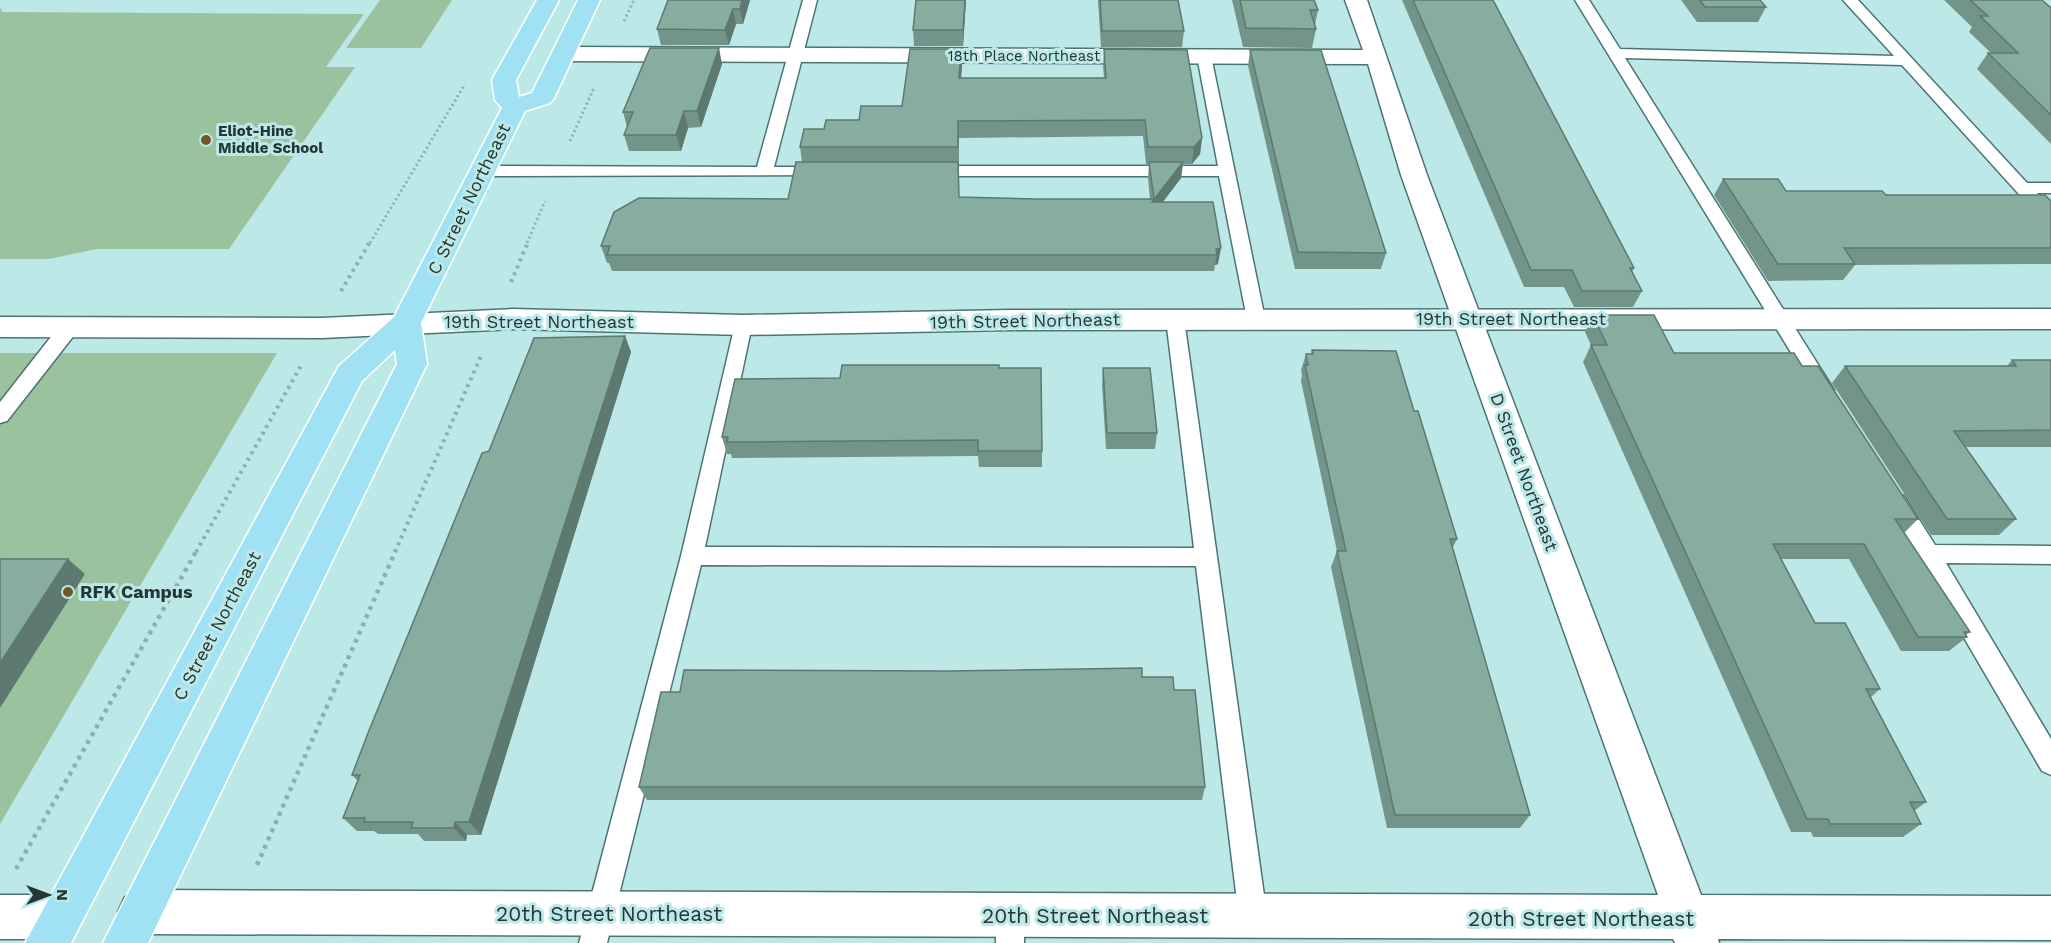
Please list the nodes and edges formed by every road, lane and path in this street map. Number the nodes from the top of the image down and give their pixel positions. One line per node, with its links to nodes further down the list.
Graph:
1 (548, 0): 14 (main road, C Street Northeast)
2 (589, 0): 8 (main road, C Street Northeast)
3 (810, 0): 9 (lane)
4 (1356, 0): 11 (street, D Street Northeast)
5 (1582, 0): 7 (lane)
6 (1850, 0): 12 (lane)
7 (1616, 52): 12 (lane); 28 (lane)
8 (563, 54): 9 (street, 18th Place Northeast); 14 (main road, C Street Northeast)
9 (796, 55): 10 (street, 18th Place Northeast); 18 (lane)
10 (1204, 56): 11 (street, 18th Place Northeast); 17 (lane)
11 (1377, 57): 24 (street, D Street Northeast)
12 (1905, 61): 20 (lane)
13 (469, 78): 23 (path)
14 (515, 106): 15 (main road, C Street Northeast)
15 (483, 171): 18 (lane); 29 (main road, C Street Northeast)
16 (918, 171): 17 (lane)
17 (1226, 171): 26 (lane)
18 (764, 172): 19 (lane)
19 (835, 172)
20 (2022, 188): 21 (lane); 22 (lane)
21 (2051, 188)
22 (2051, 219)
23 (339, 294)
24 (1468, 318): 26 (street, 19th Street Northeast); 28 (street, 19th Street Northeast); 52 (street, D Street Northeast)
25 (1175, 319): 26 (street, 19th Street Northeast); 30 (street, 19th Street Northeast); 41 (lane)
26 (1256, 319)
27 (2051, 319): 28 (street, 19th Street Northeast)
28 (1779, 320): 35 (lane)
29 (406, 324): 30 (street, 19th Street Northeast); 32 (street, 19th Street Northeast); 48 (main road); 51 (main road, C Street Northeast)
30 (744, 326): 40 (lane)
31 (0, 327): 32 (street, 19th Street Northeast)
32 (68, 329): 36 (lane)
33 (484, 347): 44 (path)
34 (306, 358): 43 (path)
35 (1834, 405)
36 (0, 416)
37 (1885, 485): 38 (lane)
38 (1929, 554): 39 (lane); 42 (lane)
39 (2051, 555)
40 (692, 556): 41 (lane); 49 (lane)
41 (1206, 557): 46 (lane)
42 (2051, 763)
43 (18, 865)
44 (258, 865)
45 (0, 917): 51 (street)
46 (1253, 917): 50 (street, 20th Street Northeast); 52 (street, 20th Street Northeast)
47 (2051, 918): 52 (street, 20th Street Northeast)
48 (132, 928): 49 (street, 20th Street Northeast)
49 (596, 928): 50 (street, 20th Street Northeast)
50 (1010, 929)
51 (54, 930)
52 (1693, 931)

